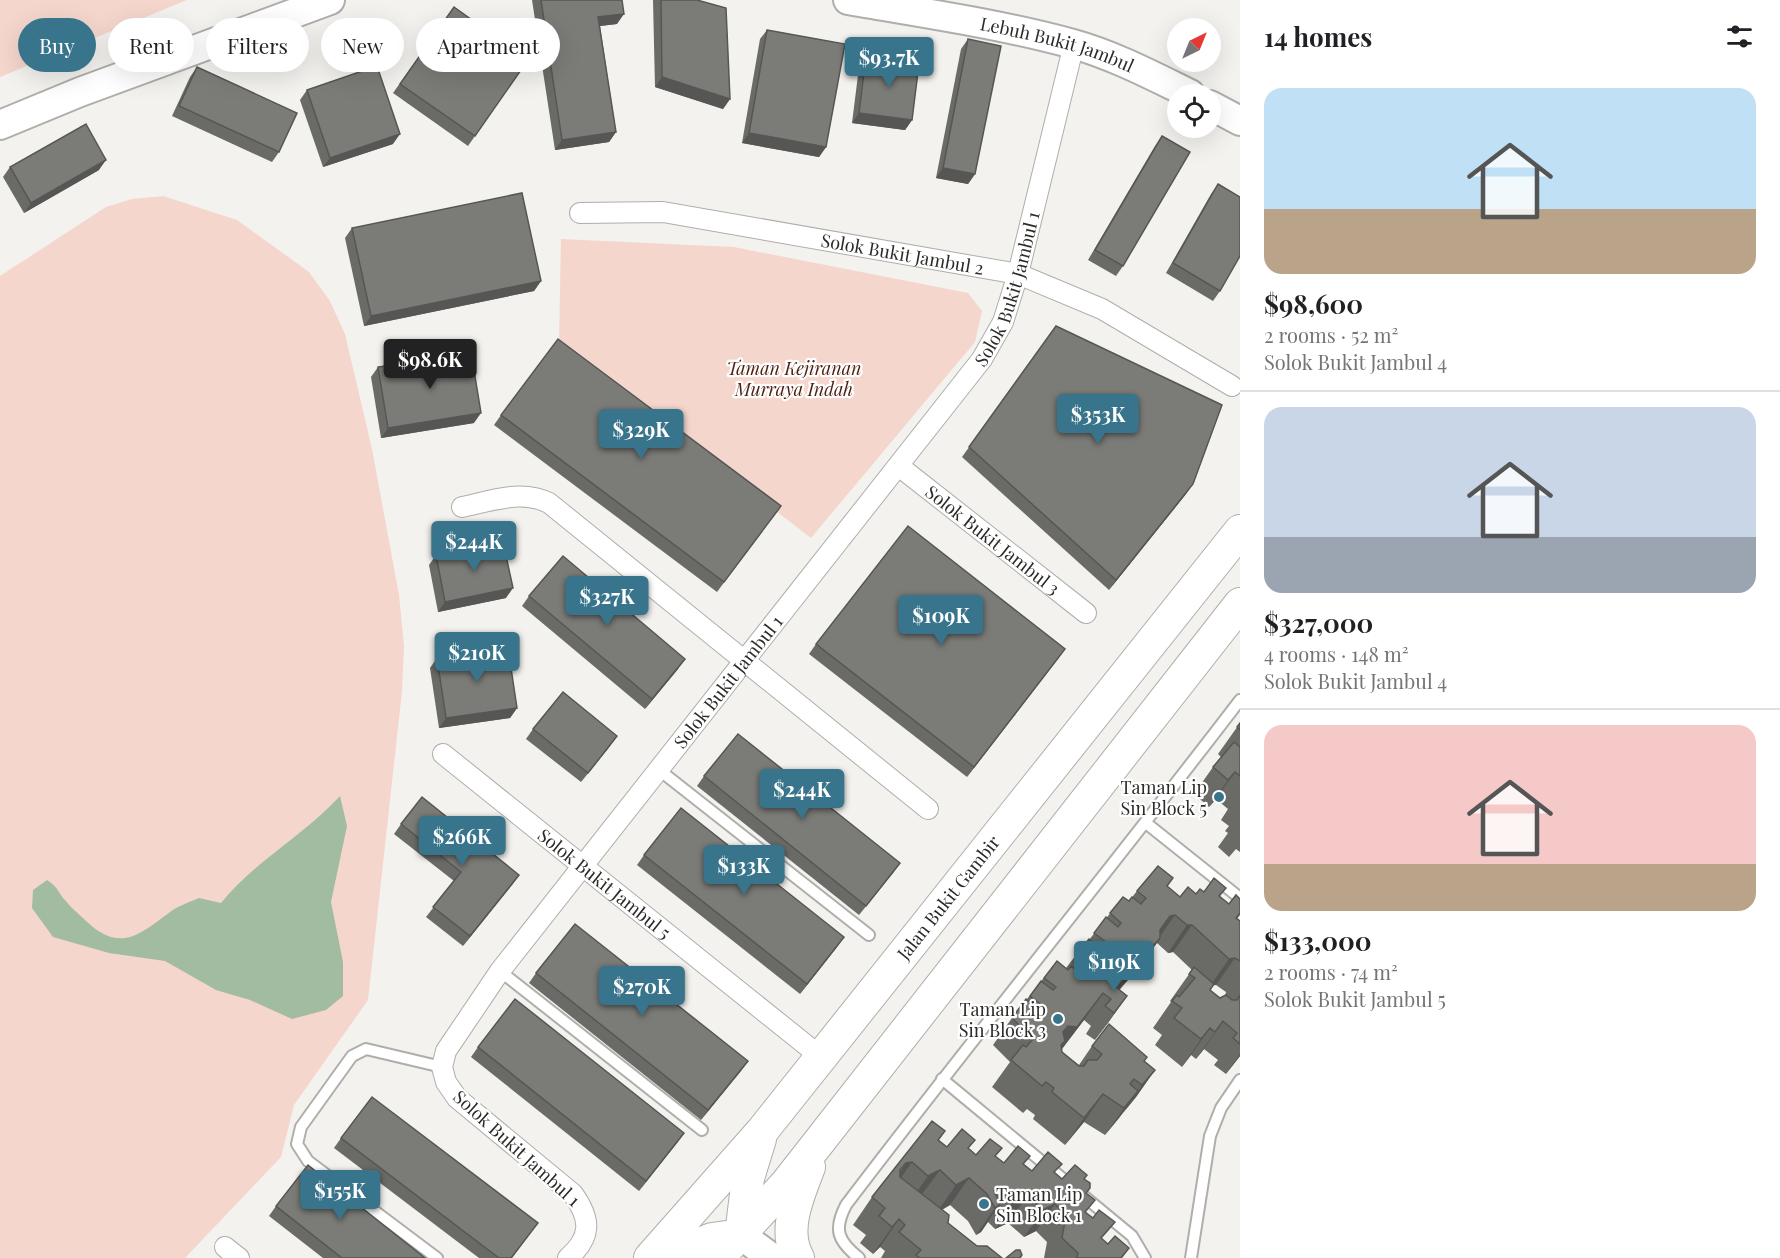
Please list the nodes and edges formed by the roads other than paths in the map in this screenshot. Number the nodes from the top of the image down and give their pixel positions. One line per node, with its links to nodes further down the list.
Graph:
1 (330, 0): 7 (main road)
2 (848, 0): 3 (main road, Lebuh Bukit Jambul)
3 (1074, 44): 4 (main road, Lebuh Bukit Jambul); 9 (street, Solok Bukit Jambul 1)
4 (1170, 84)
5 (1221, 111): 6 (main road)
6 (1240, 121)
7 (0, 125)
8 (580, 213): 9 (street, Solok Bukit Jambul 2)
9 (1018, 274): 10 (street, Solok Bukit Jambul 2); 11 (street, Solok Bukit Jambul 1)
10 (1232, 386)
11 (900, 467): 15 (street, Solok Bukit Jambul 3); 16 (street, Solok Bukit Jambul 1)
12 (462, 507): 16 (street)
13 (1240, 531): 26 (main road, Jalan Bukit Gambir)
14 (1240, 604): 32 (main road)
15 (1086, 613)
16 (744, 662): 19 (street, Solok Bukit Jambul 1); 20 (street)
17 (1240, 699): 21 (lane)
18 (443, 754): 22 (street, Solok Bukit Jambul 5)
19 (658, 769): 22 (street, Solok Bukit Jambul 1); 24 (lane)
20 (928, 809)
21 (1146, 823): 23 (lane); 28 (lane)
22 (581, 866): 25 (street, Solok Bukit Jambul 1); 26 (street, Solok Bukit Jambul 5)
23 (1240, 898)
24 (869, 935)
25 (500, 971): 27 (street, Solok Bukit Jambul 1); 30 (lane)
26 (821, 1057): 31 (main road, Jalan Bukit Gambir)
27 (442, 1067): 34 (lane); 35 (street, Solok Bukit Jambul 1)
28 (942, 1078): 41 (lane); 42 (lane)
29 (1240, 1080): 43 (lane)
30 (702, 1130)
31 (763, 1130): 33 (main road); 36 (main road, Jalan Bukit Gambir)
32 (817, 1144): 33 (main road); 40 (main road)
33 (741, 1234): 37 (main road); 38 (main road); 39 (main road)
34 (437, 1258)
35 (568, 1258)
36 (650, 1258)
37 (666, 1258)
38 (718, 1258)
39 (772, 1258)
40 (798, 1258)
41 (860, 1258)
42 (1145, 1258)
43 (1191, 1258)

